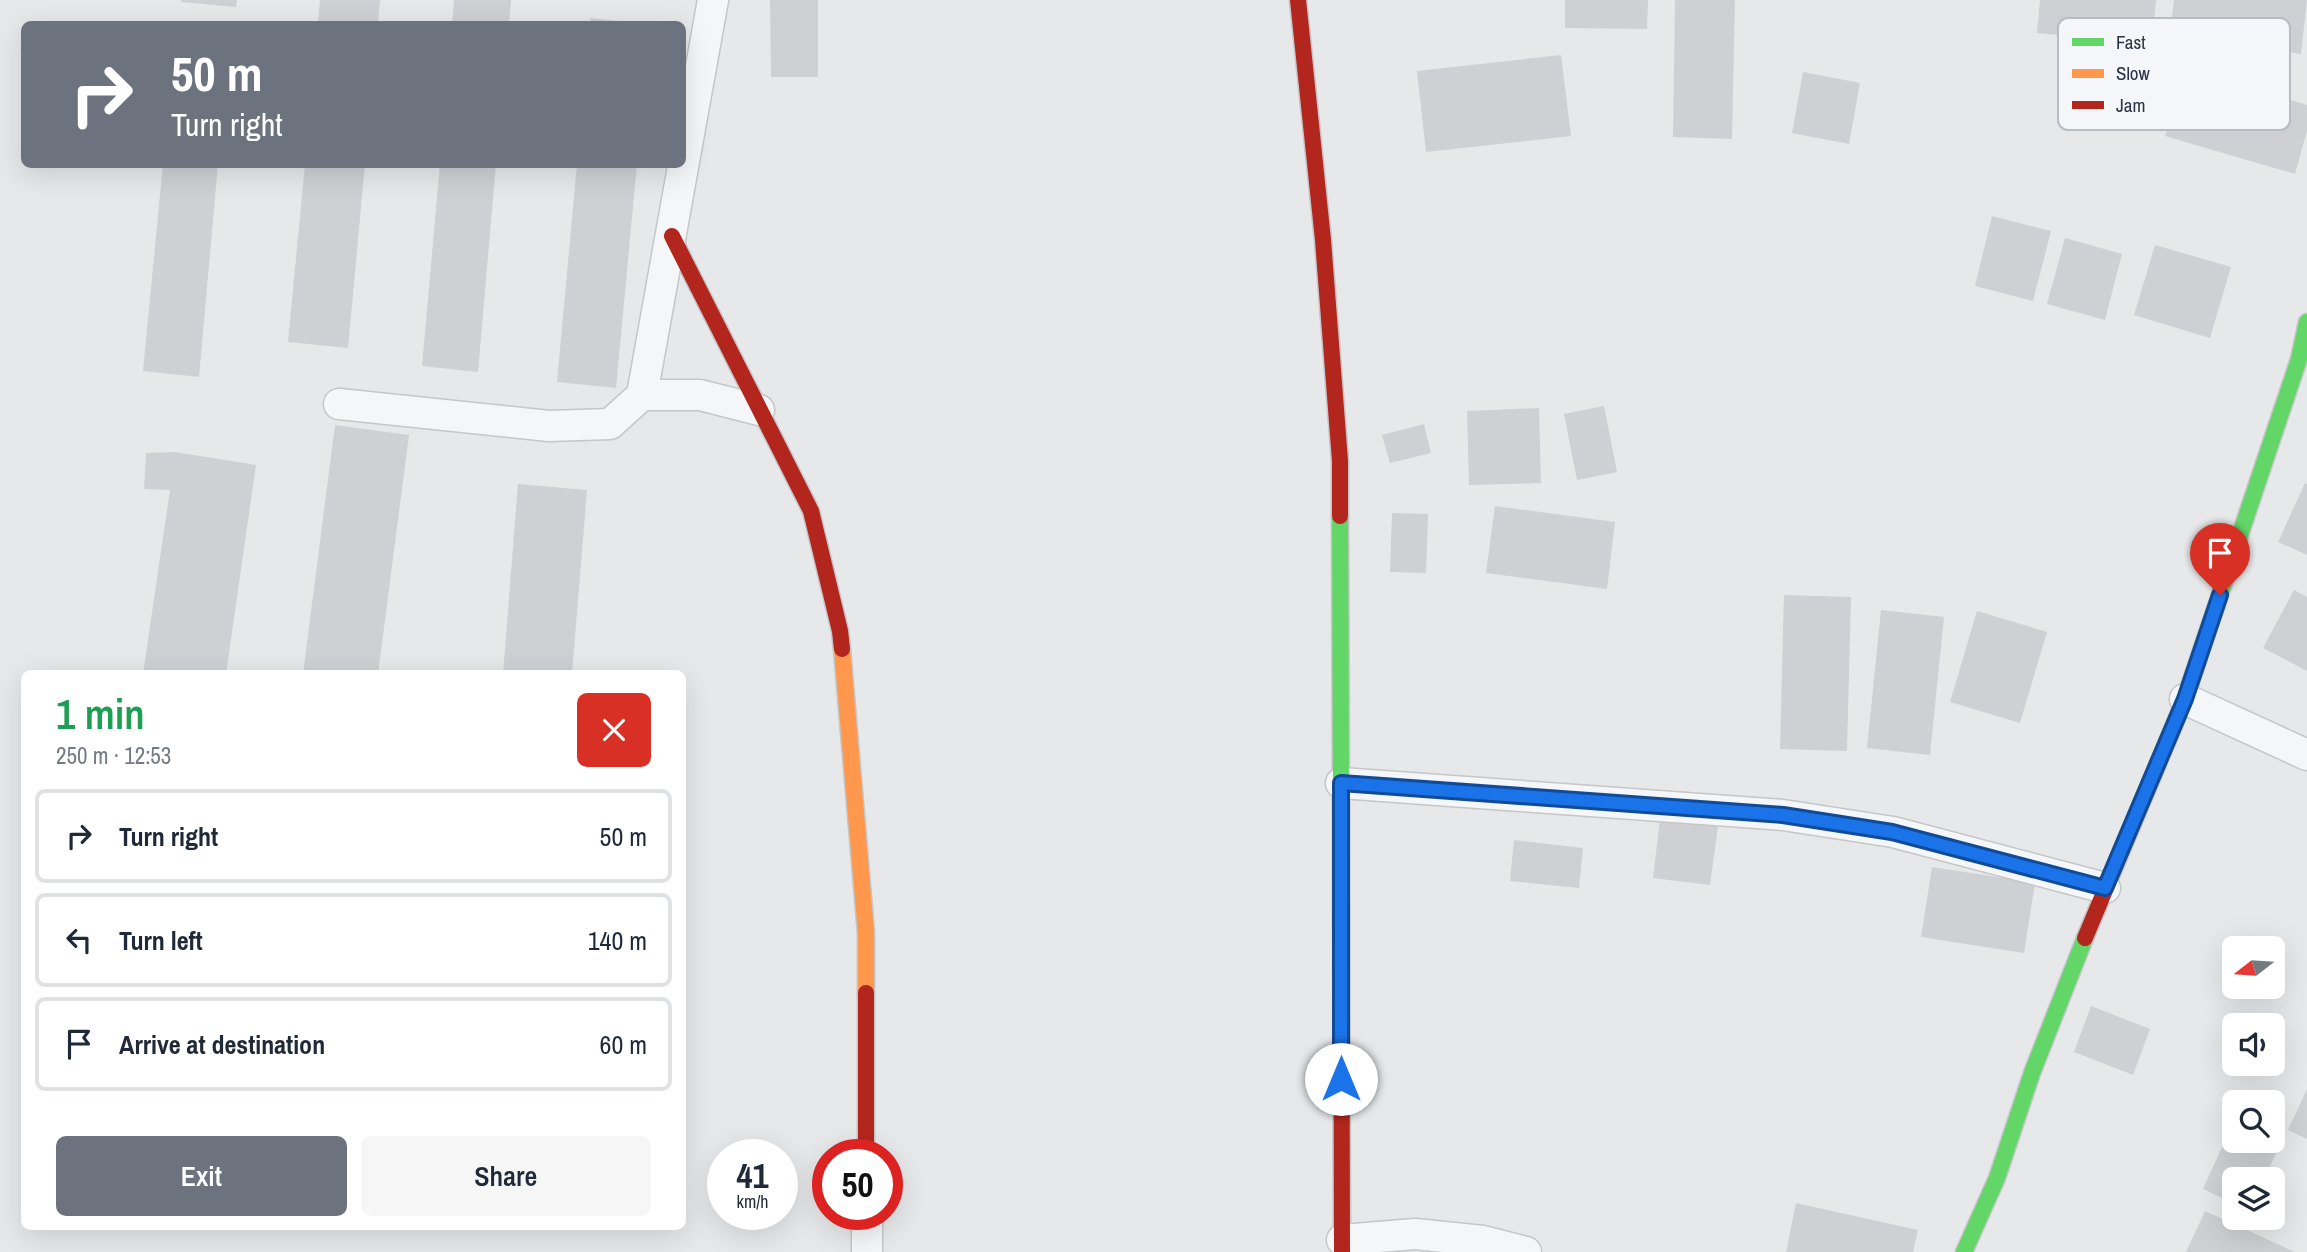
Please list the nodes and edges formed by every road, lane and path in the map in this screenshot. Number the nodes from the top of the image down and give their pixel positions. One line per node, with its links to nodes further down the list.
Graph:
1 (713, 0): 3 (street)
2 (1298, 0): 12 (street)
3 (686, 155)
4 (684, 168): 5 (street)
5 (672, 236): 7 (street); 9 (street)
6 (2307, 322): 10 (street)
7 (642, 395): 8 (street); 9 (street)
8 (339, 404)
9 (759, 410): 14 (street)
10 (2185, 699): 11 (street); 13 (street)
11 (2307, 755)
12 (1341, 783): 13 (street); 16 (street)
13 (2105, 888): 19 (street)
14 (866, 1139)
15 (867, 1230): 17 (street)
16 (1342, 1246): 18 (street)
17 (867, 1252)
18 (1526, 1252)
19 (1964, 1252)

